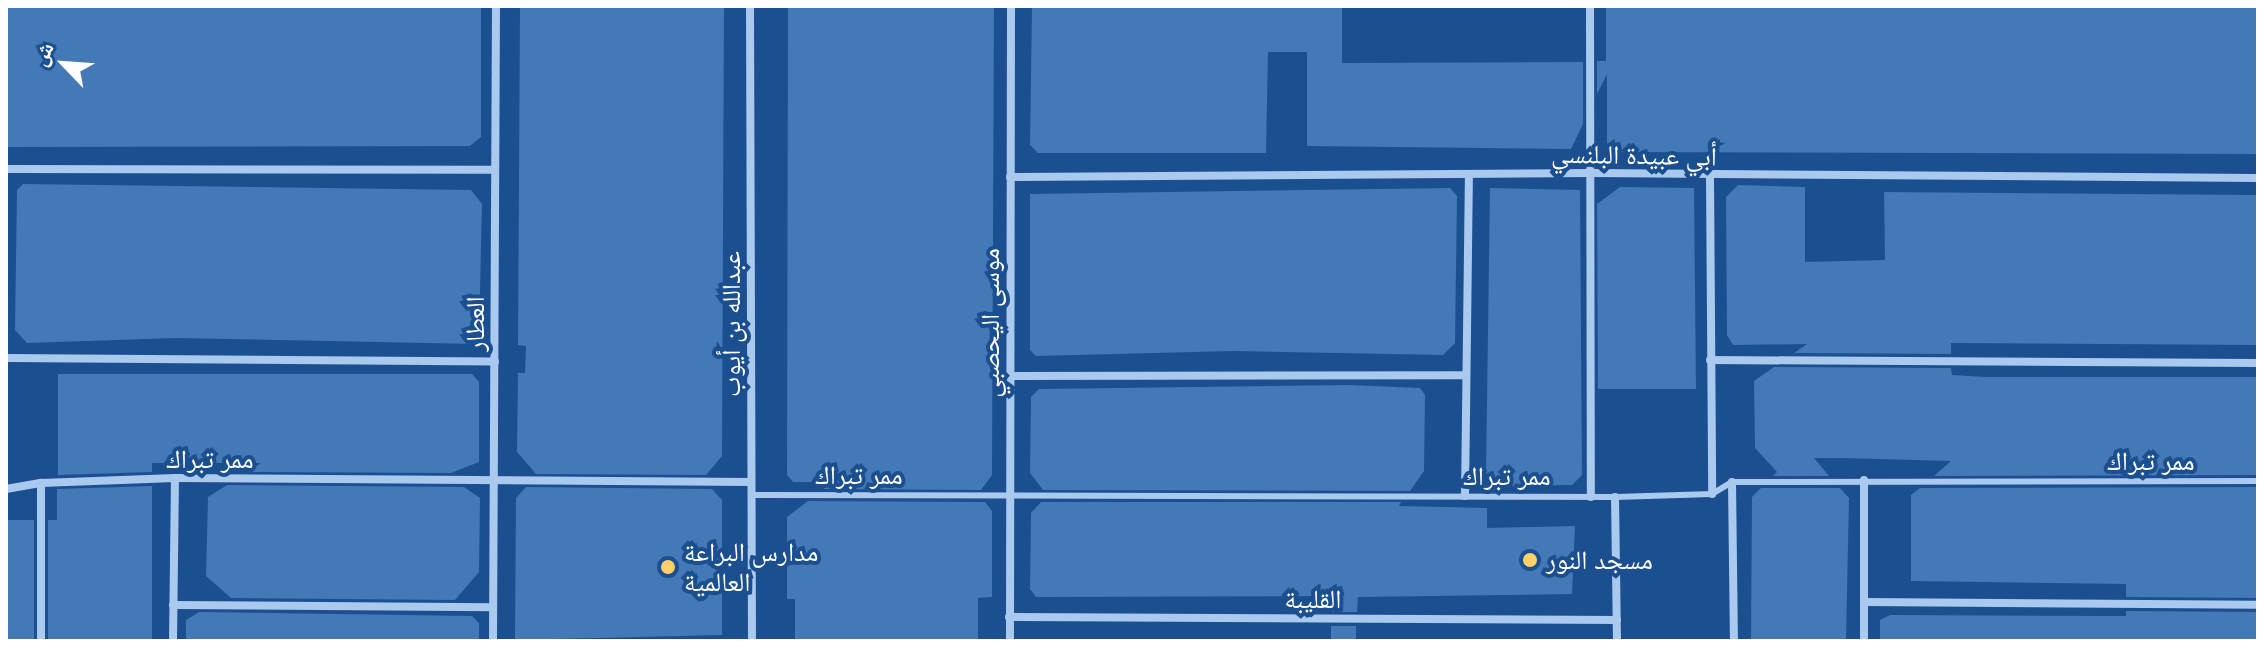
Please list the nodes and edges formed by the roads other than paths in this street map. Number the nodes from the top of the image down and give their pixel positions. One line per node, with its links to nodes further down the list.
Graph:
1 (496, 6): 6 (street, العطار)
2 (750, 6): 22 (street, عبدالله بن أيوب)
3 (1011, 6): 10 (street, موسى اليحصبي)
4 (1590, 6): 7 (street)
5 (6, 169): 6 (street)
6 (495, 170): 14 (street, العطار)
7 (1591, 173): 8 (street, أبي عبيدة البلنسي); 9 (street, أبي عبيدة البلنسي); 30 (street)
8 (1469, 174): 10 (street, أبي عبيدة البلنسي); 16 (street)
9 (1710, 175): 11 (street, أبي عبيدة البلنسي); 13 (street)
10 (1010, 177): 17 (street, موسى اليحصبي)
11 (2258, 178)
12 (6, 358): 14 (street)
13 (1710, 360): 15 (street); 27 (street)
14 (495, 361): 20 (street, العطار)
15 (2258, 363)
16 (1466, 375): 17 (street); 29 (street)
17 (1009, 376): 26 (street, موسى اليحصبي)
18 (175, 478): 20 (street, ممر تبراك); 24 (street, ممر تبراك); 33 (street)
19 (1864, 480): 21 (lane, ممر تبراك); 23 (lane, ممر تبراك); 32 (street)
20 (495, 481): 22 (street, ممر تبراك); 35 (street, العطار)
21 (2258, 481)
22 (751, 482): 28 (street, عبدالله بن أيوب)
23 (1732, 482): 27 (lane, ممر تبراك); 44 (street)
24 (41, 483): 25 (street, ممر تبراك); 38 (street)
25 (6, 489)
26 (1010, 494): 28 (lane, ممر تبراك); 29 (lane, ممر تبراك); 36 (street, موسى اليحصبي)
27 (1712, 494): 31 (lane, ممر تبراك)
28 (752, 495): 41 (street, عبدالله بن أيوب)
29 (1465, 496): 30 (lane, ممر تبراك)
30 (1591, 497): 31 (lane, ممر تبراك)
31 (1615, 497): 37 (street)
32 (1864, 602): 34 (street); 45 (street)
33 (173, 605): 35 (street); 39 (street)
34 (2258, 605)
35 (493, 607): 40 (street, العطار)
36 (1009, 617): 37 (street, القليبة); 42 (street, موسى اليحصبي)
37 (1617, 620): 43 (street)
38 (41, 641)
39 (173, 641)
40 (493, 641)
41 (752, 641)
42 (1010, 641)
43 (1617, 641)
44 (1734, 641)
45 (1864, 641)

